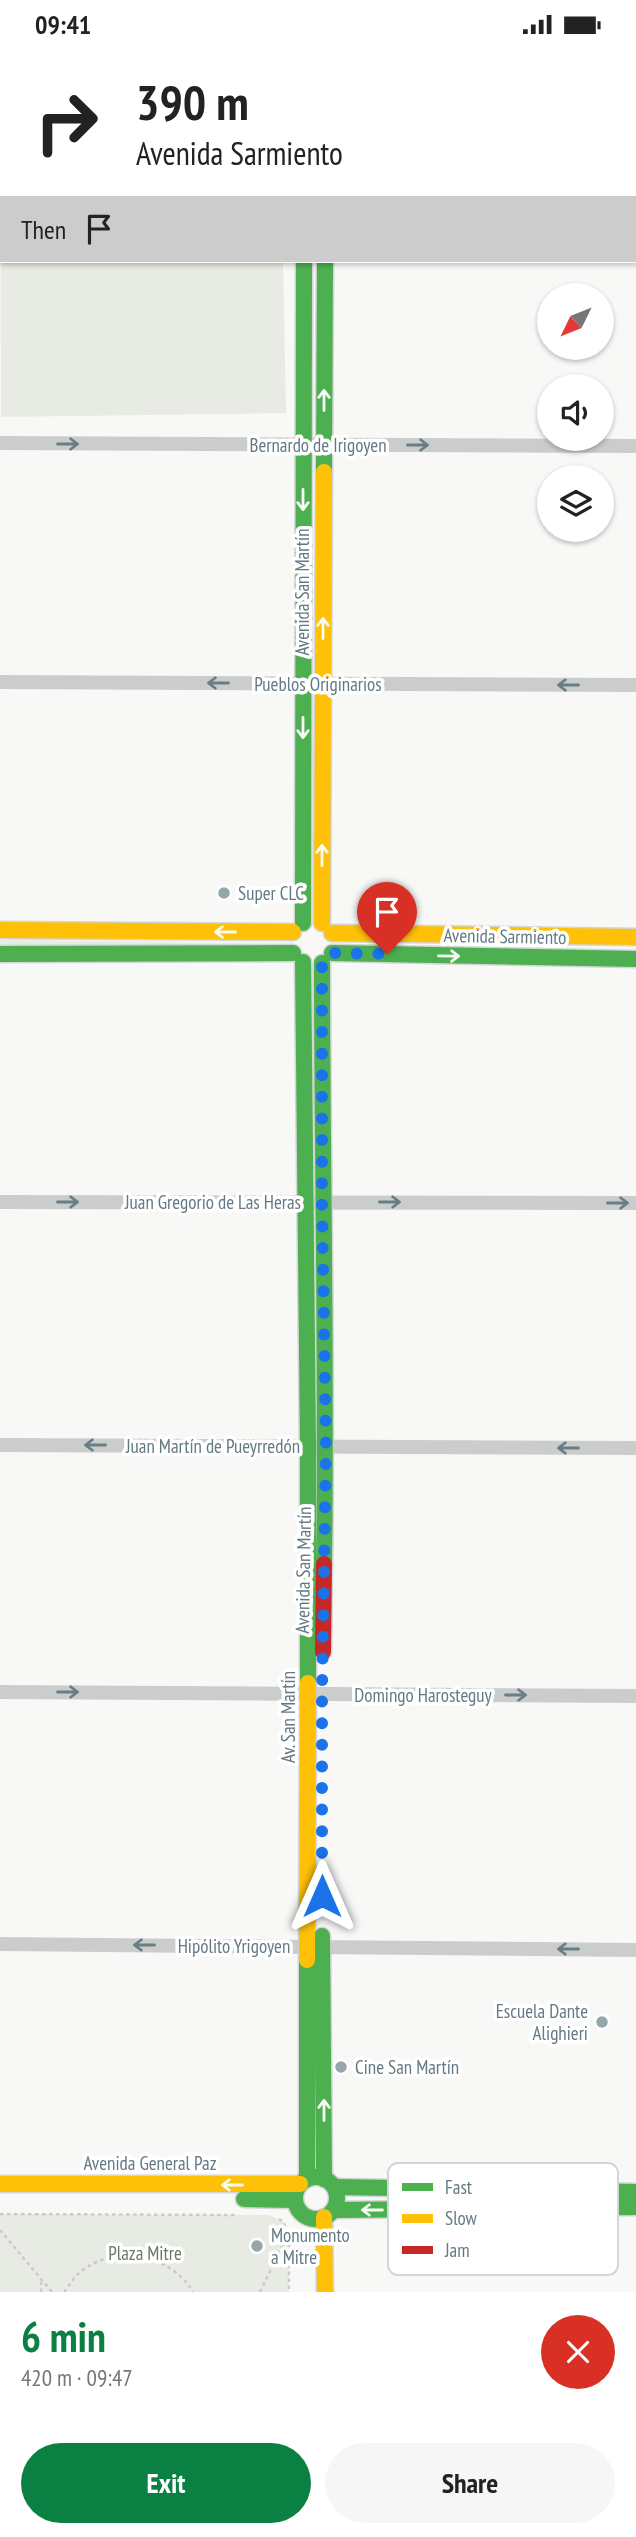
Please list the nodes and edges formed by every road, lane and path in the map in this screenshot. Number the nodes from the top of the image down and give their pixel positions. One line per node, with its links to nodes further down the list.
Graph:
1 (304, 263): 4 (main road, Avenida San Martín)
2 (325, 263): 5 (main road, Avenida San Martín, one-way to 2)
3 (0, 443): 4 (street, Bernardo de Irigoyen, one-way to 4)
4 (304, 445): 5 (street, Bernardo de Irigoyen); 8 (main road, Avenida San Martín, one-way to 8)
5 (324, 445): 6 (street, Bernardo de Irigoyen, one-way to 6); 9 (main road, Avenida San Martín, one-way to 5)
6 (636, 446)
7 (0, 683): 8 (street, Pueblos Originarios, one-way to 7)
8 (303, 683): 9 (street, Pueblos Originarios); 11 (main road, Avenida San Martín, one-way to 11)
9 (323, 684): 10 (street, Pueblos Originarios, one-way to 9); 12 (main road, Avenida San Martín, one-way to 9)
10 (636, 685)
11 (298, 928): 12 (main road); 13 (main road, one-way to 13); 16 (main road)
12 (327, 928): 14 (main road, Avenida Sarmiento); 17 (main road)
13 (0, 930)
14 (636, 937)
15 (0, 954): 16 (main road)
16 (298, 958): 17 (main road); 21 (main road)
17 (327, 958): 18 (main road, Avenida Sarmiento, one-way to 18); 19 (main road, Avenida San Martín)
18 (636, 959)
19 (322, 1201): 21 (street, Juan Gregorio de Las Heras); 22 (street, Juan Gregorio de Las Heras, one-way to 22); 25 (main road, Avenida San Martín)
20 (0, 1202): 21 (street, Juan Gregorio de Las Heras, one-way to 21)
21 (304, 1202): 24 (main road)
22 (636, 1203)
23 (0, 1445): 24 (street, Juan Martín de Pueyrredón, one-way to 23)
24 (308, 1446): 25 (street, Juan Martín de Pueyrredón); 28 (main road, Av. San Martín)
25 (326, 1448): 26 (street, Juan Martín de Pueyrredón, one-way to 25); 28 (main road, Avenida San Martín)
26 (636, 1448)
27 (0, 1692): 28 (street, Domingo Harosteguy, one-way to 28)
28 (316, 1693): 29 (street, Domingo Harosteguy, one-way to 29); 31 (main road, Avenida San Martín)
29 (636, 1696)
30 (0, 1944): 31 (street, Hipólito Yrigoyen, one-way to 30)
31 (315, 1947): 32 (street, Hipólito Yrigoyen, one-way to 31); 33 (main road, Avenida San Martín); 34 (main road, Avenida San Martín, one-way to 31)
32 (636, 1950)
33 (304, 2182): 34 (main road); 35 (main road, Avenida General Paz, one-way to 35); 40 (main road)
34 (330, 2183): 36 (main road); 46 (main road)
35 (0, 2184)
36 (388, 2185)
37 (618, 2191): 38 (main road)
38 (636, 2192)
39 (0, 2197): 40 (main road, Avenida General Paz)
40 (294, 2200): 46 (main road)
41 (618, 2207): 42 (main road, one-way to 41)
42 (636, 2207)
43 (388, 2213): 46 (main road, one-way to 46)
44 (0, 2214): 45 (path)
45 (236, 2215)
46 (324, 2215): 57 (main road); 58 (main road)
47 (273, 2217): 49 (path)
48 (0, 2230): 50 (path)
49 (288, 2234): 55 (path); 56 (path)
50 (41, 2278): 51 (path); 52 (path)
51 (41, 2292)
52 (52, 2292)
53 (64, 2292): 54 (path)
54 (193, 2292)
55 (260, 2292)
56 (289, 2292)
57 (313, 2292)
58 (325, 2292)

